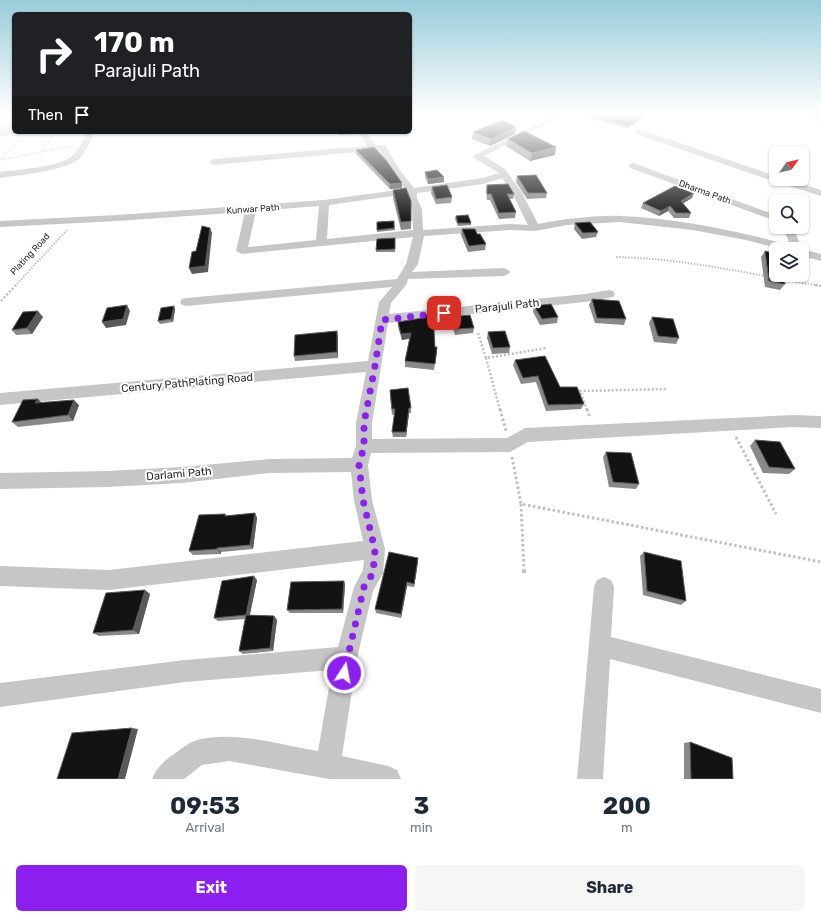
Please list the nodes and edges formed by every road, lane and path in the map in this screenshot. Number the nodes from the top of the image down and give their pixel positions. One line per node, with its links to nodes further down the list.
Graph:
1 (8, 151): 9 (path)
2 (50, 151): 8 (path)
3 (79, 151): 13 (street)
4 (334, 151): 10 (street)
5 (384, 151): 16 (street)
6 (489, 151): 12 (street)
7 (696, 151): 14 (street)
8 (42, 153): 9 (path)
9 (0, 160)
10 (213, 162)
11 (633, 166): 20 (street, Dharma Path)
12 (504, 174): 16 (street, Kunwar Path); 23 (street)
13 (0, 175)
14 (769, 176)
15 (799, 186): 17 (street)
16 (412, 191): 18 (street, Kunwar Path); 24 (street)
17 (821, 193)
18 (324, 203): 19 (street, Kunwar Path); 25 (street)
19 (251, 209): 21 (street, Kunwar Path); 25 (street)
20 (769, 215)
21 (75, 221): 22 (street, Kunwar Path); 36 (path, Plating Road)
22 (0, 224)
23 (535, 228): 24 (street); 26 (street)
24 (419, 233): 25 (street); 32 (street)
25 (321, 243)
26 (769, 243)
27 (809, 254): 29 (street)
28 (616, 257): 31 (path)
29 (821, 258)
30 (504, 272): 32 (street)
31 (769, 277)
32 (403, 279): 37 (street); 38 (street)
33 (799, 282): 34 (path)
34 (821, 286)
35 (609, 294): 38 (street, Parajuli Path)
36 (1, 301)
37 (186, 302)
38 (382, 320): 42 (street)
39 (478, 332): 41 (path)
40 (548, 348): 41 (path)
41 (486, 358): 48 (path)
42 (375, 366): 44 (street, Century PathPlating Road); 49 (street)
43 (666, 389): 47 (path)
44 (0, 399)
45 (821, 422): 46 (street)
46 (729, 424): 47 (street); 53 (path)
47 (595, 432): 48 (street)
48 (510, 445): 49 (street); 52 (path)
49 (364, 446): 50 (street)
50 (359, 465): 51 (street, Darlami Path); 54 (street)
51 (0, 481)
52 (521, 504): 55 (path); 56 (path)
53 (776, 514)
54 (375, 550): 57 (street); 60 (street)
55 (821, 562)
56 (524, 574)
57 (0, 576)
58 (604, 587): 59 (street)
59 (600, 645): 62 (street); 66 (street)
60 (346, 658): 61 (street); 63 (street)
61 (0, 695)
62 (821, 701)
63 (328, 766): 64 (street); 65 (street)
64 (165, 779)
65 (388, 779)
66 (590, 779)

